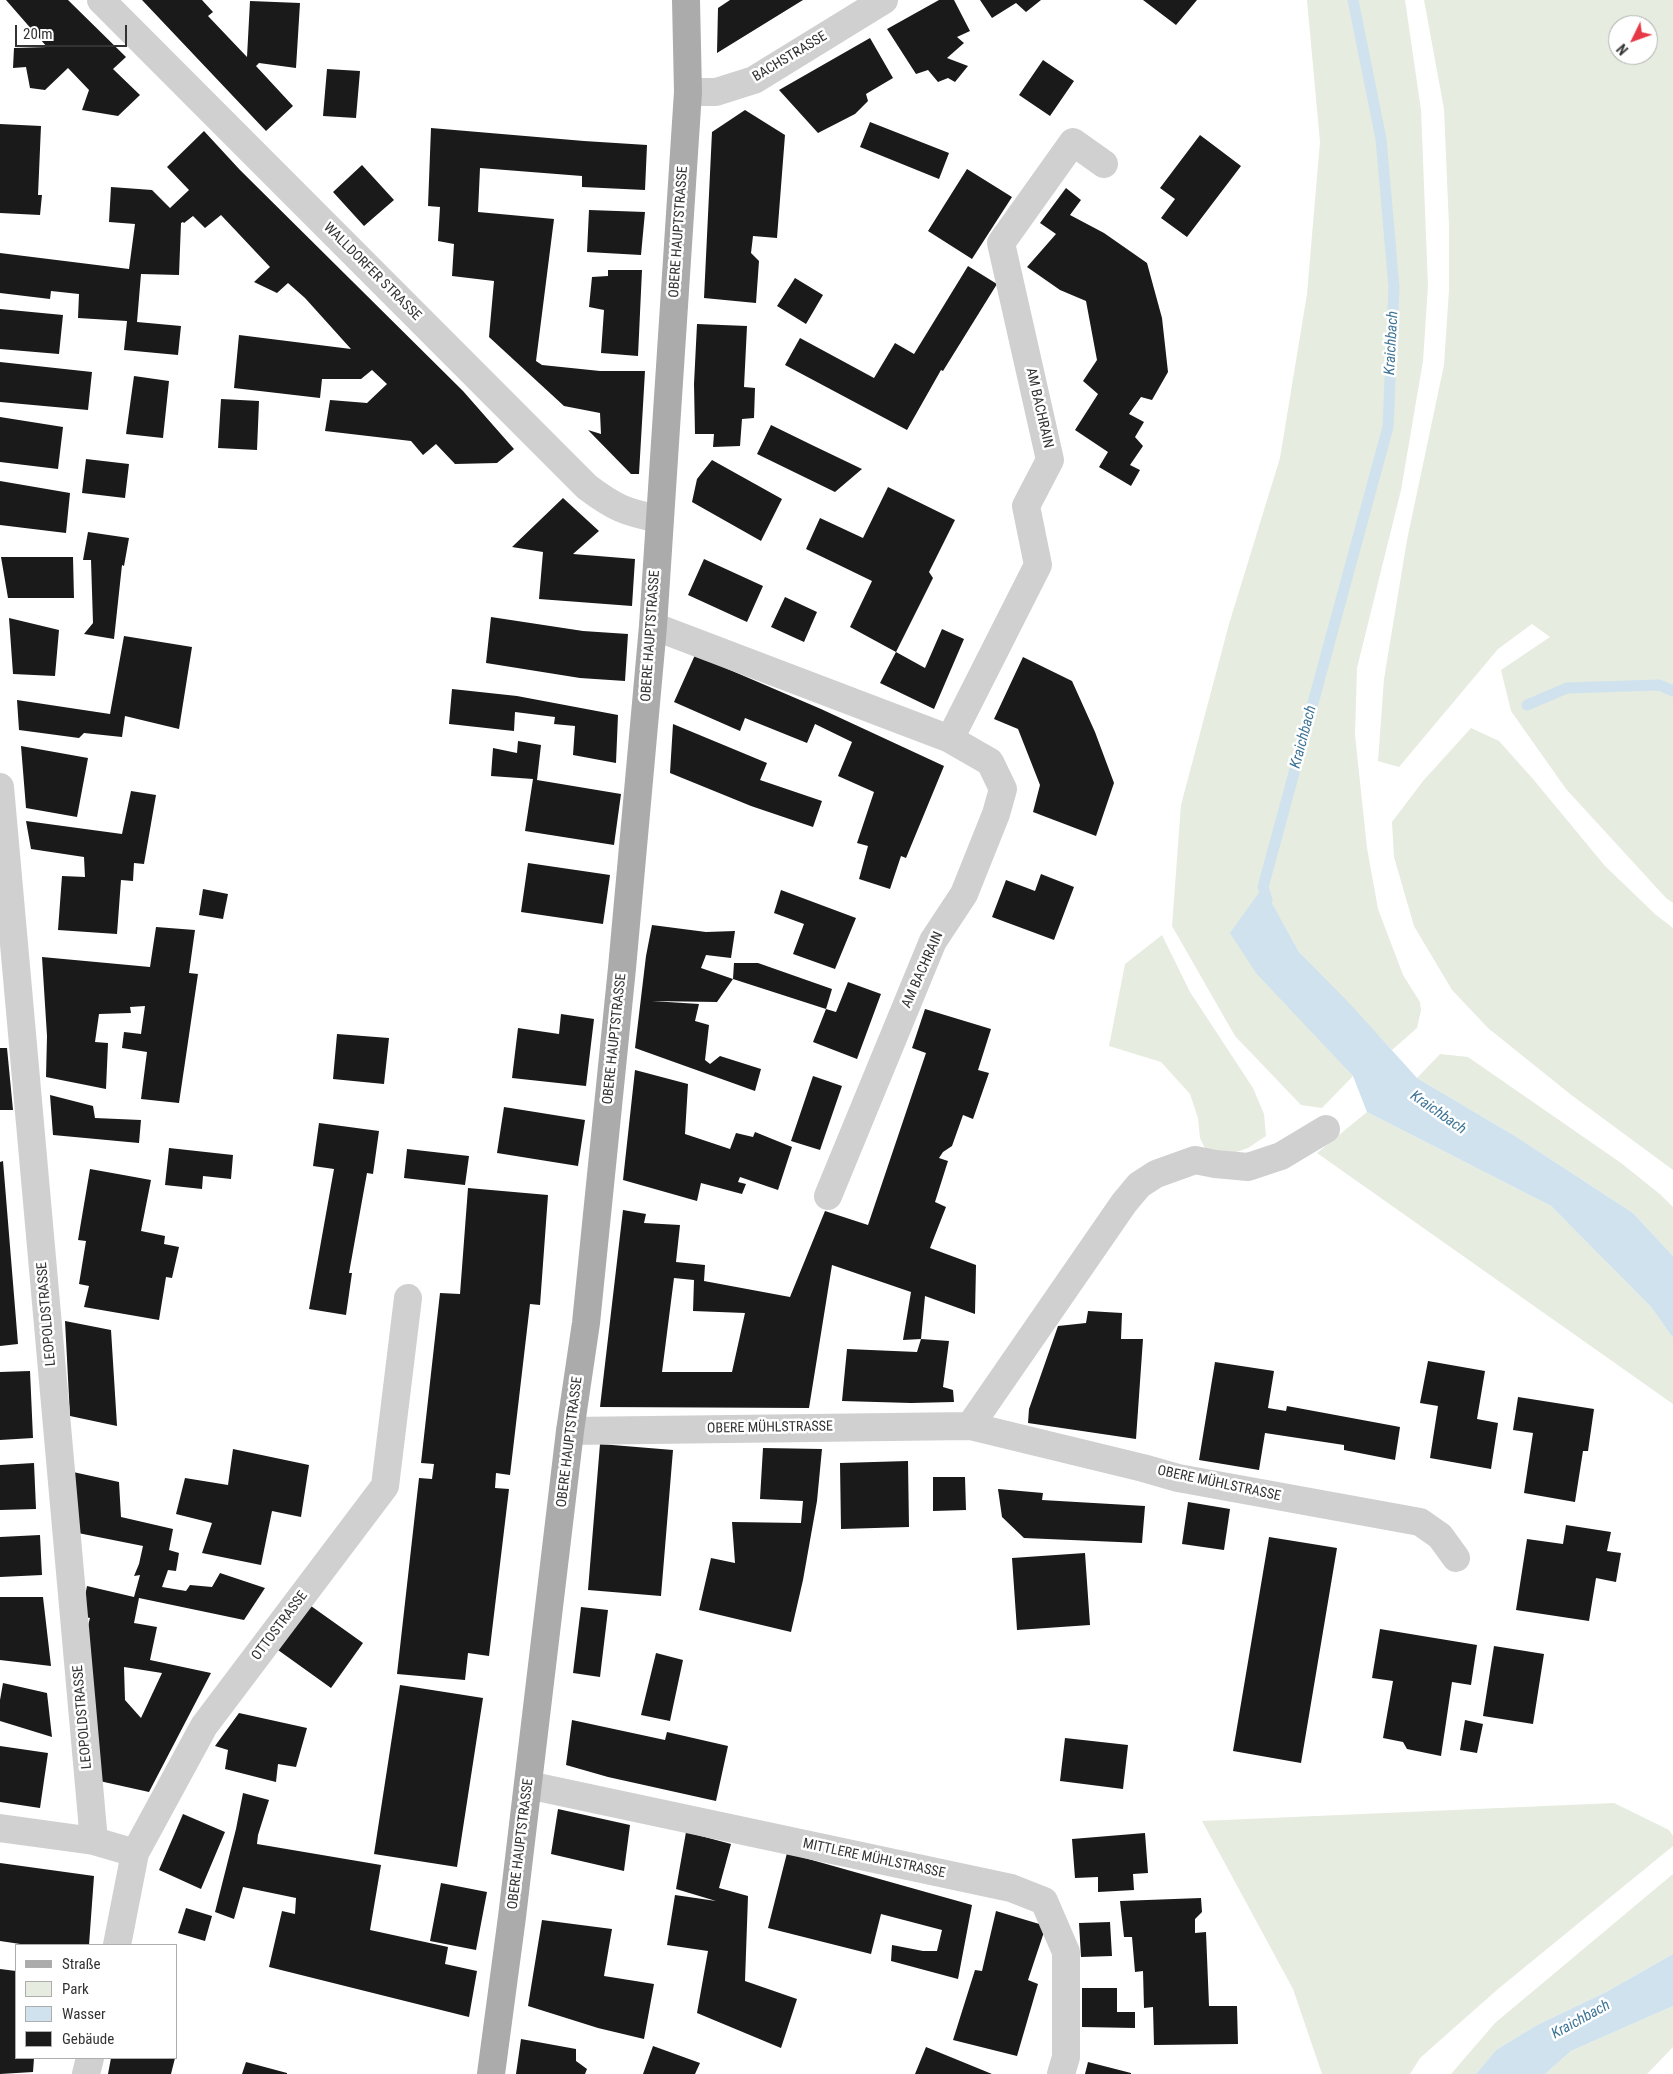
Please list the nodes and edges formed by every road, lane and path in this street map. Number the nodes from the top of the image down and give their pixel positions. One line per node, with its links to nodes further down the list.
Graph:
1 (101, 0): 6 (street, WALLDORFER STRASSE)
2 (686, 0): 4 (main road, OBERE HAUPTSTRASSE)
3 (884, 0): 4 (street, BACHSTRASSE)
4 (688, 92): 6 (main road, OBERE HAUPTSTRASSE)
5 (1104, 164): 8 (street, AM BACHRAIN)
6 (659, 519): 7 (main road, OBERE HAUPTSTRASSE)
7 (653, 626): 8 (street, AM BACHRAIN); 14 (main road, OBERE HAUPTSTRASSE)
8 (950, 739): 11 (street, AM BACHRAIN)
9 (0, 788): 18 (street, LEOPOLDSTRASSE)
10 (1326, 1129): 13 (street)
11 (828, 1196)
12 (408, 1298): 19 (street, OTTOSTRASSE)
13 (970, 1426): 14 (street, OBERE MÜHLSTRASSE); 15 (street, OBERE MÜHLSTRASSE)
14 (570, 1431): 16 (main road, OBERE HAUPTSTRASSE)
15 (1456, 1558)
16 (528, 1785): 23 (main road, OBERE HAUPTSTRASSE); 24 (street, MITTLERE MÜHLSTRASSE)
17 (0, 1828): 18 (street)
18 (94, 1841): 19 (street)
19 (135, 1853): 20 (street, OTTOSTRASSE)
20 (117, 1944)
21 (90, 2059): 22 (street)
22 (86, 2074)
23 (491, 2074)
24 (1061, 2074)

